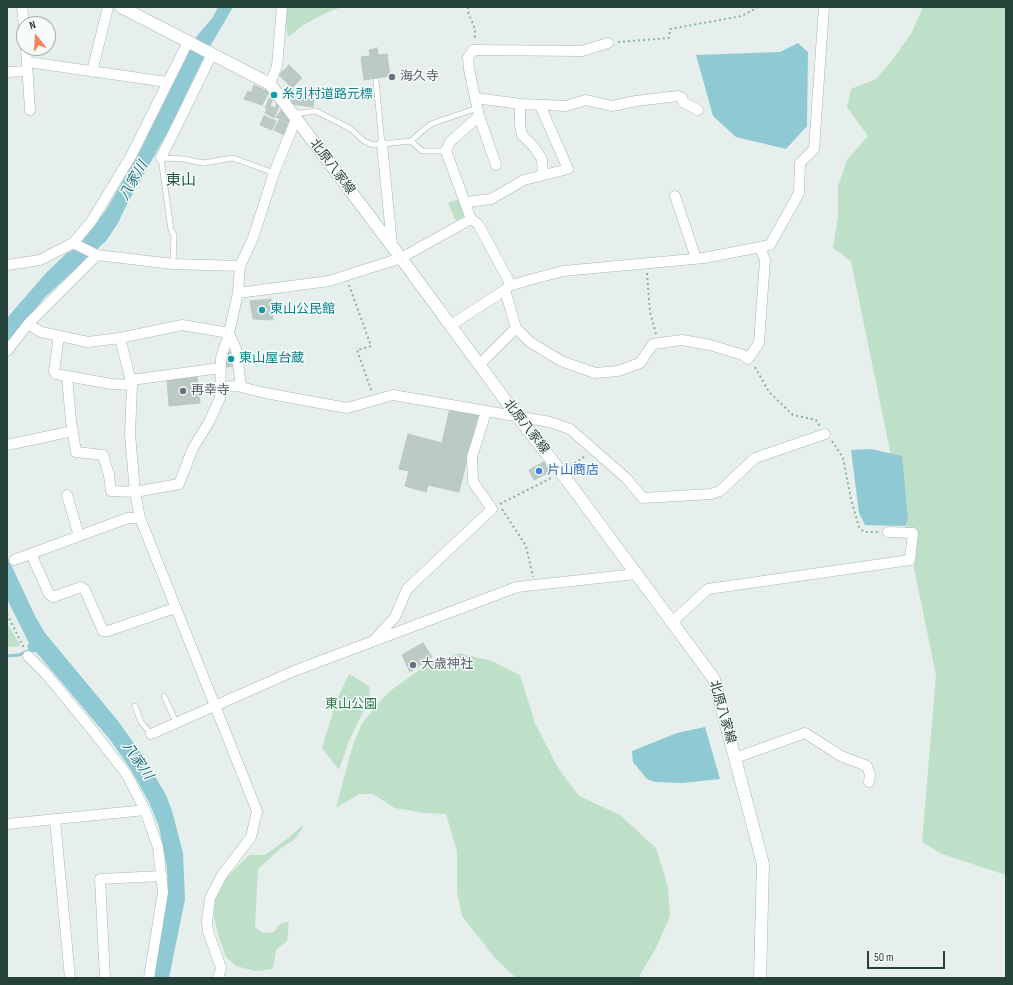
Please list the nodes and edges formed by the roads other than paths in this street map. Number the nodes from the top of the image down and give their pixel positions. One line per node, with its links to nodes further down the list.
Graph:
1 (108, 7): 11 (street)
2 (121, 7): 5 (main road, 北原八家線)
3 (282, 7): 14 (street)
4 (824, 7): 33 (street)
5 (188, 42): 7 (main road, 北原八家線); 13 (street)
6 (608, 43): 17 (street)
7 (212, 54): 14 (main road, 北原八家線); 24 (street)
8 (27, 56): 9 (street)
9 (28, 66): 10 (street); 11 (street); 18 (street)
10 (7, 72)
11 (92, 72): 13 (street)
12 (376, 81): 22 (lane)
13 (167, 82): 31 (street)
14 (270, 84): 20 (main road, 北原八家線)
15 (520, 104): 16 (street); 17 (street); 27 (street)
16 (540, 105): 19 (street); 27 (street)
17 (478, 107): 21 (lane); 23 (street); 25 (street)
18 (30, 110)
19 (698, 110)
20 (294, 117): 22 (lane); 26 (street); 32 (main road, 北原八家線)
21 (411, 141): 22 (lane); 23 (lane)
22 (382, 144): 32 (street)
23 (446, 151): 29 (street)
24 (161, 158): 26 (lane); 37 (lane)
25 (496, 165)
26 (274, 173): 39 (street)
27 (543, 175): 29 (street)
28 (675, 196): 36 (street)
29 (466, 202): 30 (street)
30 (471, 219): 35 (street); 40 (street)
31 (73, 243): 34 (street); 38 (street)
32 (392, 245): 35 (main road, 北原八家線)
33 (760, 247): 36 (street); 44 (street)
34 (97, 255): 37 (street); 42 (street)
35 (402, 258): 41 (street); 43 (main road, 北原八家線)
36 (696, 258): 40 (street)
37 (174, 264): 39 (street)
38 (7, 265)
39 (240, 266): 41 (street)
40 (508, 287): 43 (street); 44 (street)
41 (238, 293): 45 (street)
42 (28, 324): 46 (street); 48 (street)
43 (451, 325): 49 (main road, 北原八家線)
44 (516, 328): 49 (street)
45 (229, 333): 47 (street); 50 (street); 54 (street)
46 (59, 336): 47 (street); 51 (street)
47 (120, 338): 52 (street)
48 (7, 351)
49 (479, 365): 56 (main road, 北原八家線)
50 (220, 368): 52 (street); 53 (street)
51 (67, 377): 52 (street); 57 (street)
52 (131, 383): 60 (street)
53 (221, 386): 54 (street); 60 (street)
54 (241, 387): 55 (street)
55 (486, 412): 56 (street); 70 (street)
56 (517, 416): 58 (street); 67 (main road, 北原八家線)
57 (72, 431): 59 (street); 60 (street)
58 (825, 434)
59 (7, 445)
60 (135, 492): 62 (street)
61 (67, 495): 64 (street)
62 (140, 518): 64 (street); 68 (street)
63 (888, 532): 69 (street)
64 (79, 536): 65 (street)
65 (31, 554): 66 (street); 68 (street)
66 (14, 560)
67 (636, 574): 69 (main road, 北原八家線); 70 (street)
68 (175, 608): 73 (street)
69 (672, 622): 77 (main road, 北原八家線)
70 (374, 641): 73 (street)
71 (28, 656): 79 (street)
72 (164, 696): 75 (lane)
73 (214, 705): 75 (street); 86 (street)
74 (135, 706): 76 (lane)
75 (176, 722): 76 (street)
76 (151, 734)
77 (735, 758): 78 (street); 87 (main road, 北原八家線)
78 (869, 782)
79 (146, 810): 80 (street); 82 (street)
80 (55, 820): 81 (street); 83 (street)
81 (7, 824)
82 (162, 876): 84 (street); 85 (street)
83 (70, 978)
84 (106, 978)
85 (150, 978)
86 (218, 978)
87 (760, 978)

